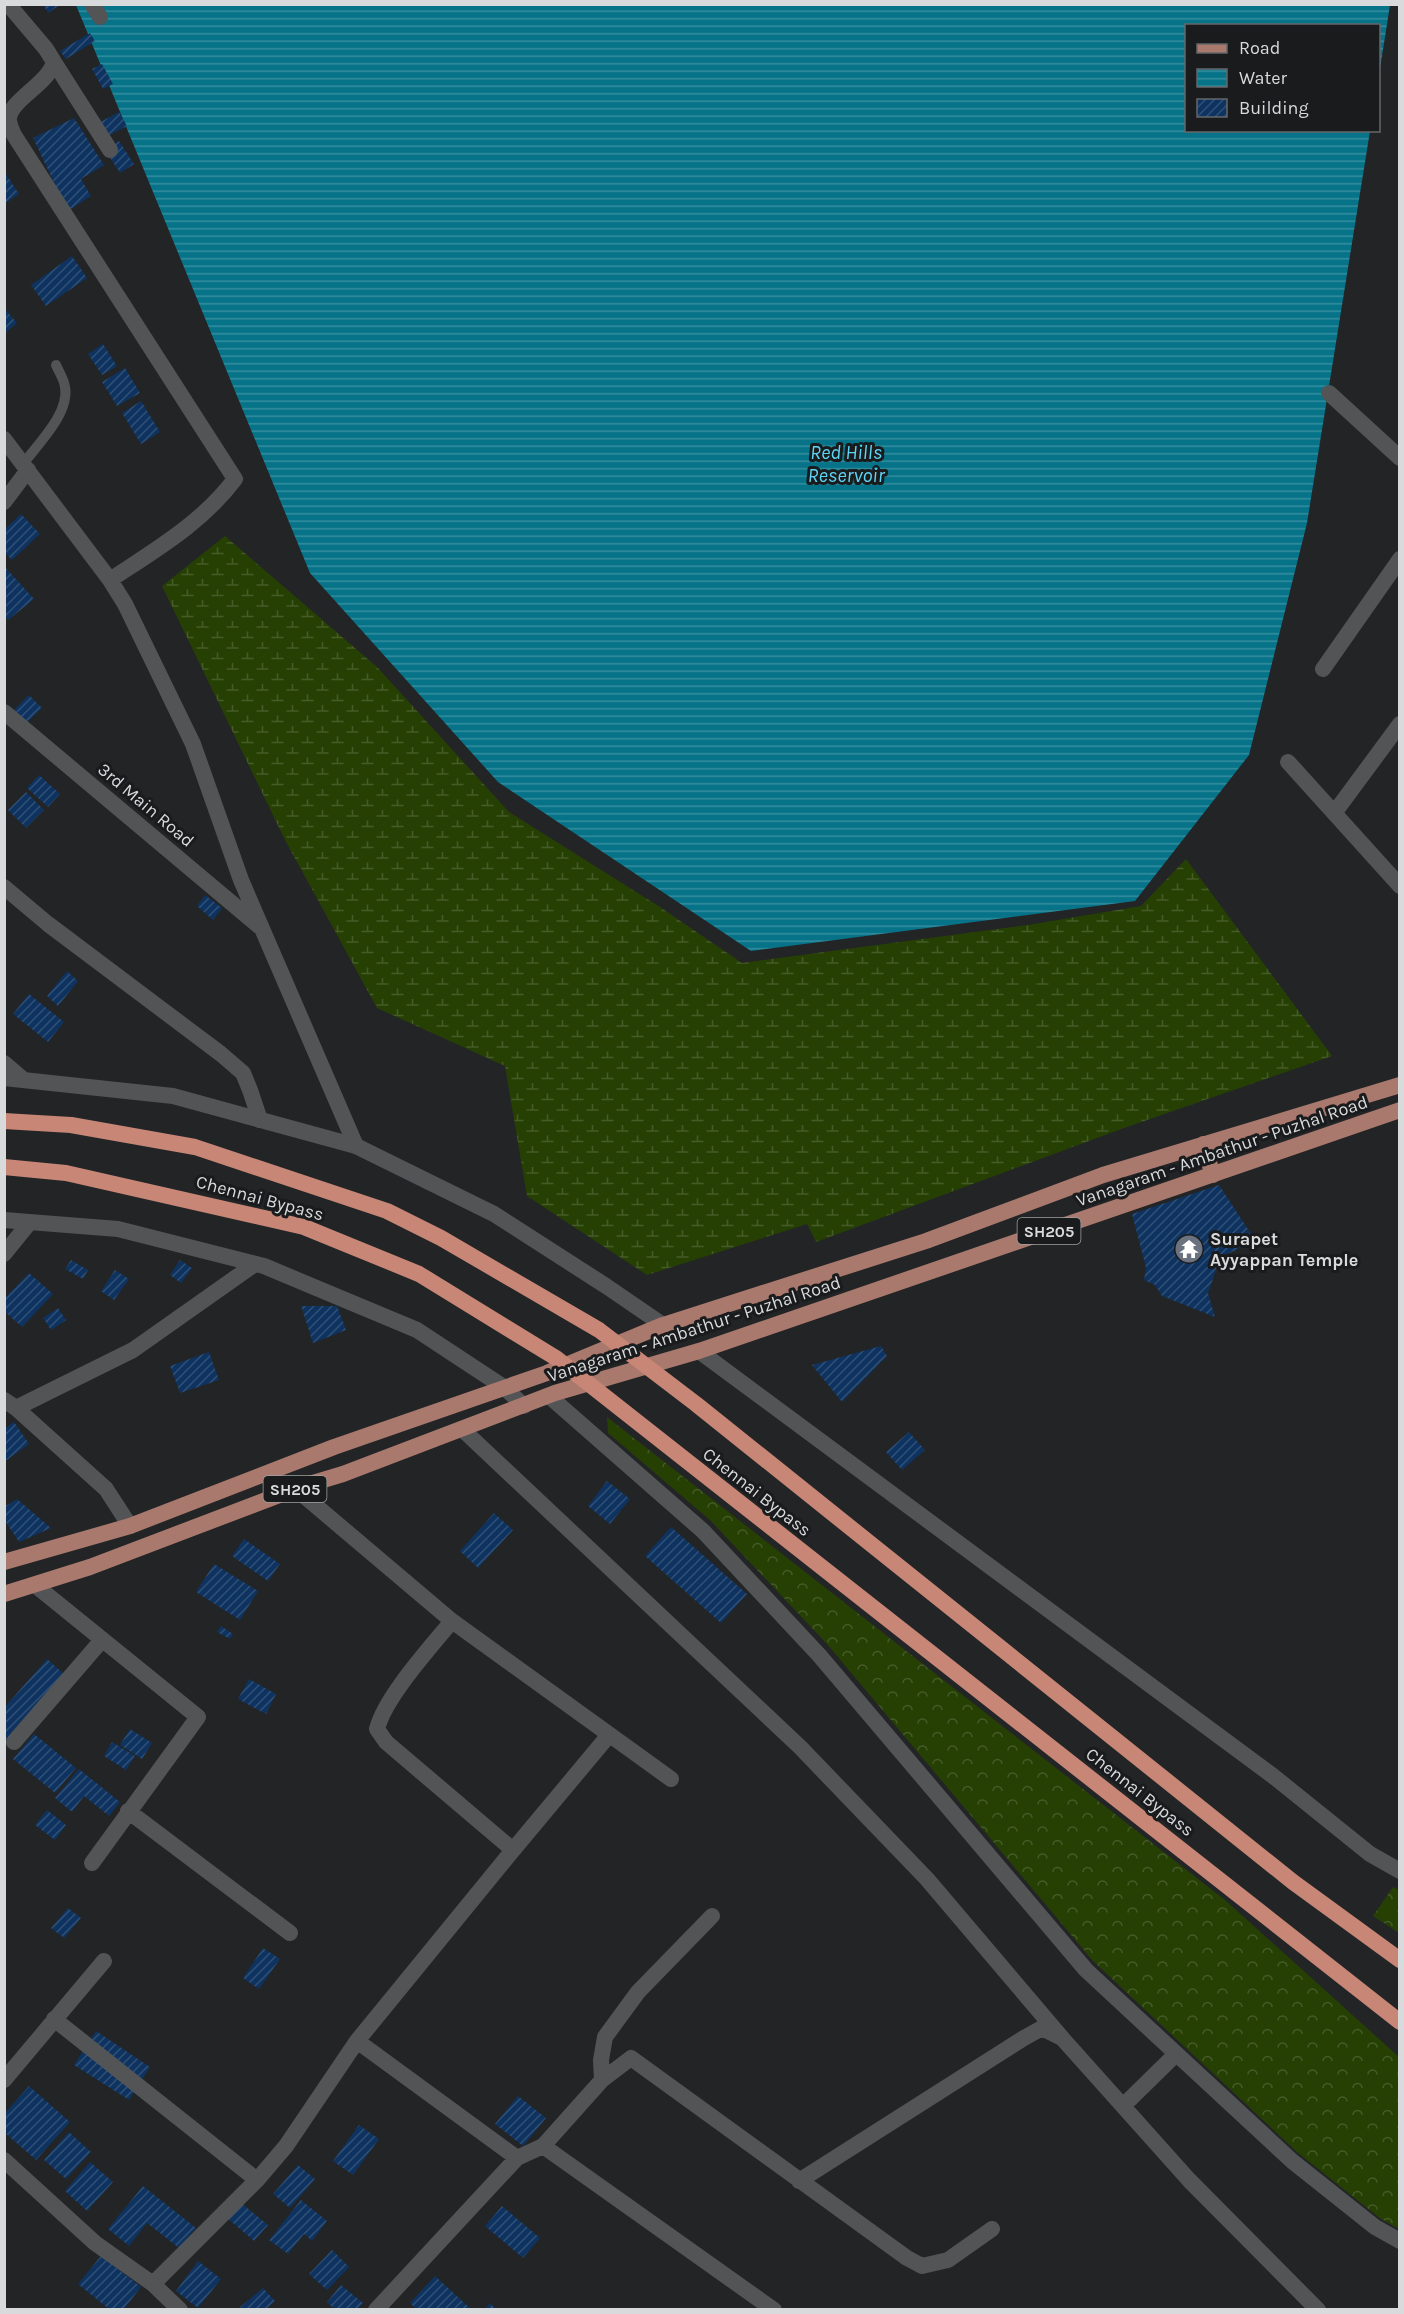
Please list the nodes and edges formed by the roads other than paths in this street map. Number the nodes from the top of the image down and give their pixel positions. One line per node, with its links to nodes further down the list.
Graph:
1 (8, 4): 2 (street)
2 (54, 62): 3 (street); 11 (street)
3 (110, 150)
4 (56, 365): 8 (lane)
5 (1329, 393): 7 (street)
6 (4, 439): 8 (street)
7 (1400, 458)
8 (26, 467): 9 (street); 11 (street)
9 (4, 502)
10 (1400, 558): 12 (street)
11 (110, 580): 19 (street)
12 (1323, 669)
13 (4, 712): 19 (street, 3rd Main Road)
14 (1400, 724): 16 (street)
15 (1288, 762): 16 (street)
16 (1335, 812): 17 (street)
17 (1399, 886)
18 (4, 887): 25 (street)
19 (262, 928): 28 (street)
20 (4, 1063): 22 (street)
21 (4, 1078): 22 (street)
22 (24, 1080): 25 (street)
23 (1400, 1084): 27 (main road)
24 (1400, 1110): 30 (main road, Vanagaram - Ambathur - Puzhal Road / SH205)
25 (260, 1120): 28 (street)
26 (4, 1121): 58 (highway, Chennai Bypass)
27 (1203, 1144): 30 (main road); 35 (main road)
28 (356, 1146): 35 (street)
29 (4, 1167): 61 (highway, Chennai Bypass)
30 (1213, 1175): 36 (main road, Vanagaram - Ambathur - Puzhal Road / SH205)
31 (4, 1220): 32 (street)
32 (30, 1222): 33 (street); 34 (street)
33 (4, 1254)
34 (255, 1264): 37 (street); 39 (street)
35 (663, 1325): 37 (main road)
36 (699, 1351): 38 (main road, Vanagaram - Ambathur - Puzhal Road / SH205); 55 (street)
37 (505, 1388): 40 (street); 43 (main road)
38 (549, 1396): 40 (main road, Vanagaram - Ambathur - Puzhal Road / SH205); 64 (street)
39 (10, 1404): 43 (street)
40 (524, 1406): 41 (main road, Vanagaram - Ambathur - Puzhal Road / SH205)
41 (462, 1429): 42 (main road, Vanagaram - Ambathur - Puzhal Road / SH205); 62 (street)
42 (296, 1489): 45 (main road, Vanagaram - Ambathur - Puzhal Road / SH205); 47 (street)
43 (130, 1526): 44 (main road)
44 (4, 1562)
45 (35, 1585): 46 (main road, Vanagaram - Ambathur - Puzhal Road / SH205); 48 (street)
46 (4, 1594)
47 (452, 1621): 49 (street); 53 (street)
48 (102, 1640): 50 (street); 52 (street)
49 (609, 1735): 51 (street); 53 (street)
50 (14, 1742)
51 (671, 1779)
52 (128, 1811): 54 (street); 57 (street)
53 (513, 1850): 63 (street)
54 (92, 1863)
55 (1400, 1871)
56 (712, 1916): 66 (street)
57 (290, 1933)
58 (1400, 1960)
59 (104, 1961): 60 (street)
60 (54, 2019): 65 (street); 71 (street)
61 (1400, 2022)
62 (1062, 2038): 67 (street); 72 (street)
63 (357, 2041): 69 (street); 71 (street)
64 (1176, 2054): 67 (street); 74 (street)
65 (4, 2080)
66 (602, 2080): 68 (street); 72 (street)
67 (1123, 2106): 79 (street)
68 (543, 2146): 69 (street); 78 (street)
69 (517, 2158): 77 (street)
70 (4, 2160): 75 (street)
71 (257, 2180): 75 (street)
72 (799, 2181): 73 (street)
73 (992, 2229)
74 (1400, 2241)
75 (153, 2284): 76 (street)
76 (180, 2310)
77 (376, 2310)
78 (774, 2310)
79 (1318, 2310)

